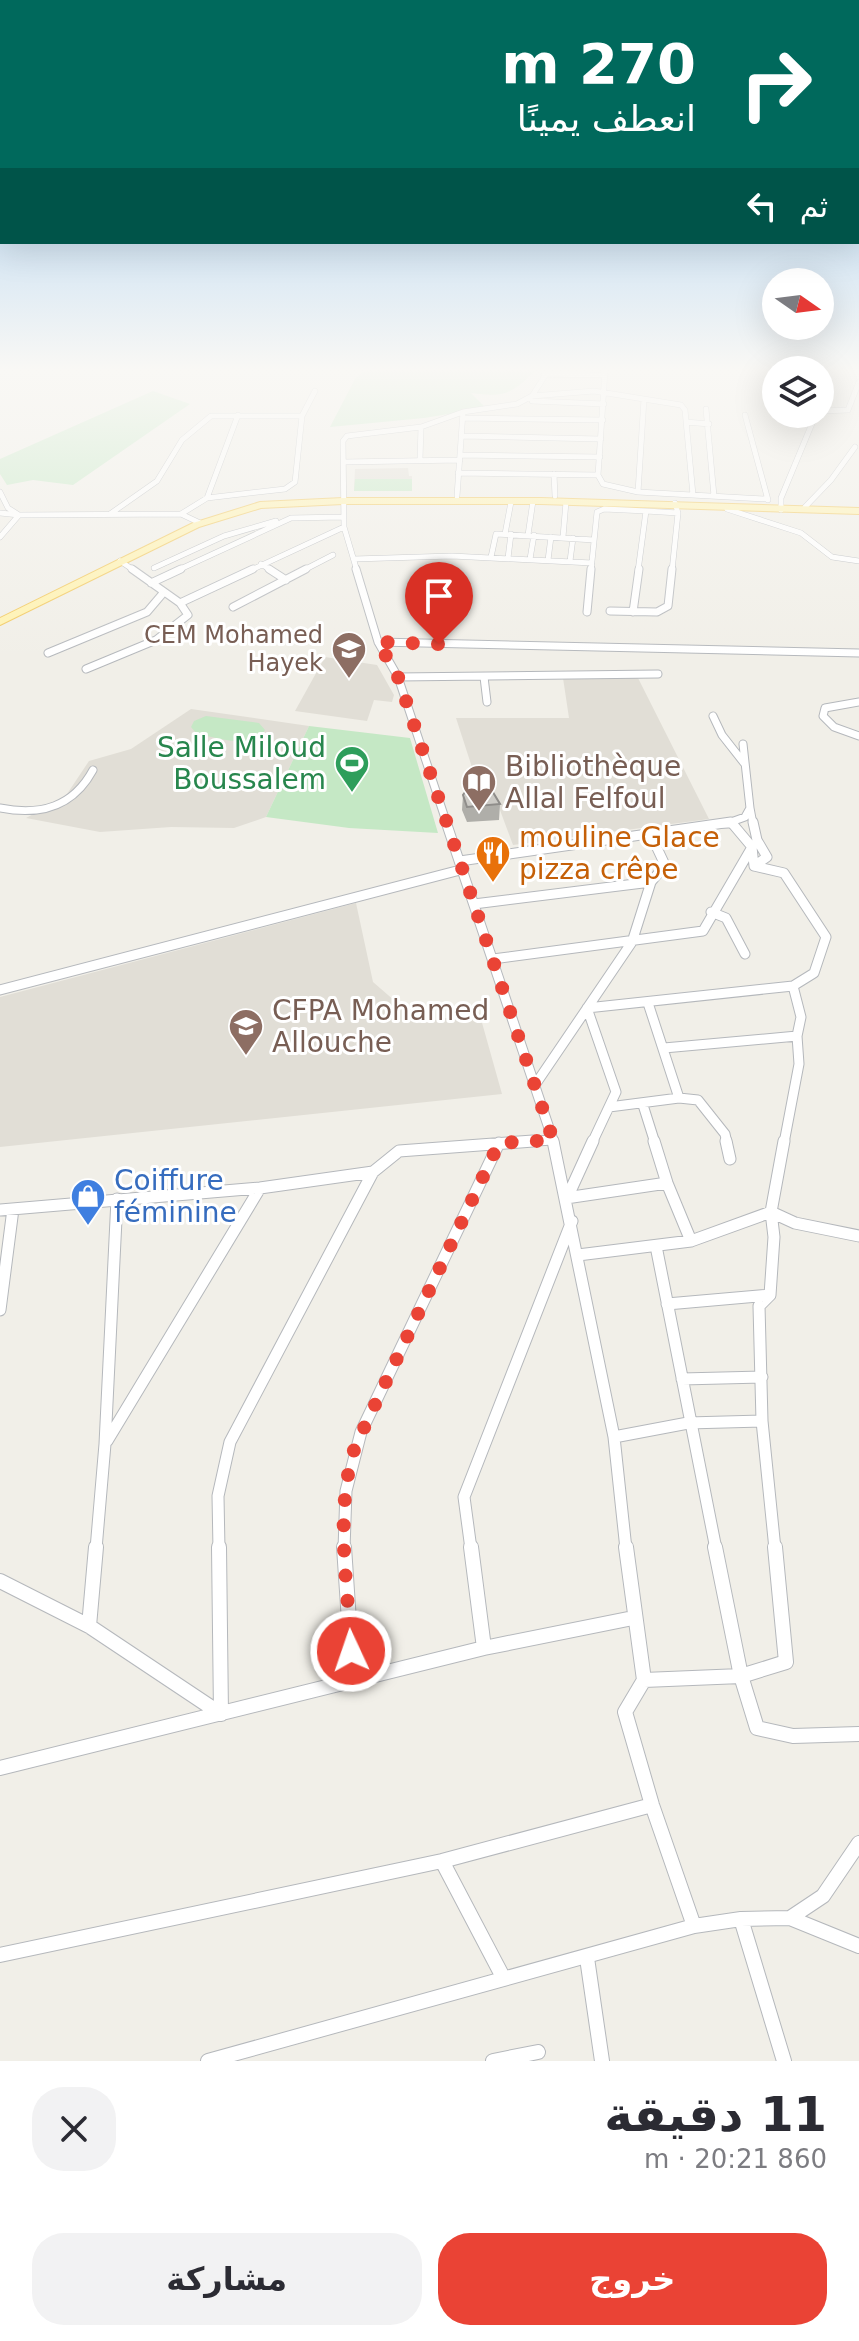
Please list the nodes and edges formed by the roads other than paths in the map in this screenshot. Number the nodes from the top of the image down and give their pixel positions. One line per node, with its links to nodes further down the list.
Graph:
1 (165, 467): 35 (street)
2 (219, 467): 22 (street)
3 (299, 467): 22 (street)
4 (344, 467): 23 (street)
5 (459, 467): 13 (street)
6 (599, 467): 15 (street)
7 (640, 467): 17 (street)
8 (690, 467): 18 (street)
9 (712, 467): 21 (street)
10 (758, 467): 24 (street)
11 (796, 467): 29 (street)
12 (840, 467): 30 (street)
13 (458, 473): 14 (street); 19 (street)
14 (554, 474): 15 (street); 20 (street)
15 (598, 475): 17 (street)
16 (0, 492): 37 (street)
17 (638, 492): 18 (street)
18 (693, 495): 21 (street)
19 (457, 496): 20 (main road); 23 (main road)
20 (555, 496): 28 (main road)
21 (714, 496): 24 (street)
22 (207, 498): 36 (street)
23 (343, 499): 26 (main road); 39 (main road); 40 (street)
24 (766, 499): 29 (street)
25 (533, 501): 26 (main road); 27 (main road); 42 (street)
26 (511, 502): 41 (street)
27 (566, 502): 28 (main road); 45 (street)
28 (677, 507): 29 (main road); 31 (main road); 33 (street); 67 (street)
29 (780, 507): 30 (main road); 31 (main road); 32 (main road)
30 (805, 507): 32 (main road)
31 (727, 509): 56 (street)
32 (859, 510)
33 (646, 511): 47 (street); 67 (street)
34 (0, 513): 37 (street)
35 (110, 514): 36 (street); 37 (street)
36 (181, 514): 39 (street)
37 (19, 515): 43 (street)
38 (291, 518): 40 (street); 59 (street); 61 (street)
39 (197, 521): 54 (main road); 68 (main road)
40 (343, 522): 51 (street); 58 (street)
41 (508, 534): 42 (street); 49 (street); 50 (street)
42 (531, 535): 44 (street); 52 (street)
43 (0, 537)
44 (551, 537): 45 (street); 53 (street)
45 (563, 537): 46 (street)
46 (573, 538): 47 (street); 55 (street)
47 (594, 540): 57 (street)
48 (333, 555): 60 (street)
49 (491, 557): 50 (street); 51 (street)
50 (508, 558): 52 (street)
51 (354, 559): 70 (street)
52 (530, 559): 53 (street)
53 (548, 560): 55 (street)
54 (120, 561): 61 (street); 69 (main road)
55 (570, 561): 57 (street)
56 (859, 561)
57 (592, 563): 66 (street)
58 (261, 564): 60 (street); 63 (street)
59 (154, 568)
60 (286, 580): 64 (street)
61 (151, 583): 62 (street)
62 (164, 592): 63 (street); 71 (street)
63 (180, 603): 73 (street)
64 (233, 607)
65 (610, 611): 67 (street)
66 (587, 612)
67 (633, 612)
68 (0, 615)
69 (0, 622)
70 (378, 642): 72 (street); 75 (street)
71 (48, 653)
72 (859, 653)
73 (86, 669)
74 (658, 674): 76 (street)
75 (398, 677): 76 (street); 89 (street)
76 (484, 677): 77 (street)
77 (487, 702)
78 (859, 702): 80 (street)
79 (713, 716): 82 (street)
80 (859, 736)
81 (743, 744): 82 (street)
82 (745, 764): 85 (street)
83 (93, 770): 84 (street)
84 (0, 808)
85 (750, 808): 86 (street); 90 (street)
86 (731, 822): 87 (street); 88 (street)
87 (650, 833): 89 (street); 91 (street)
88 (752, 847): 90 (street); 93 (street)
89 (462, 865): 92 (street); 98 (street)
90 (754, 866): 97 (street)
91 (651, 882): 92 (street); 94 (street)
92 (474, 904): 96 (street)
93 (711, 912): 94 (street); 95 (street)
94 (633, 940): 96 (street); 100 (street)
95 (745, 954)
96 (493, 959): 103 (street)
97 (793, 986): 99 (street); 101 (street)
98 (0, 990)
99 (648, 1003): 100 (street); 102 (street)
100 (587, 1008): 103 (street); 106 (street)
101 (797, 1036): 102 (street); 117 (street)
102 (664, 1048): 104 (street)
103 (535, 1085): 107 (street)
104 (679, 1098): 105 (street); 109 (street)
105 (643, 1105): 106 (street); 111 (street)
106 (609, 1107): 113 (street)
107 (553, 1140): 108 (street); 113 (street)
108 (499, 1143): 110 (street); 137 (street)
109 (730, 1159)
110 (373, 1172): 112 (street); 139 (street)
111 (667, 1183): 113 (street); 120 (street)
112 (260, 1188): 114 (street); 131 (street)
113 (566, 1198): 118 (street)
114 (117, 1199): 115 (street); 131 (street)
115 (13, 1209): 116 (street); 125 (street)
116 (0, 1210)
117 (771, 1212): 119 (street); 120 (street); 123 (street)
118 (572, 1221): 122 (street); 135 (street)
119 (859, 1236)
120 (691, 1241): 121 (street)
121 (656, 1246): 122 (street); 124 (street)
122 (578, 1255): 130 (street)
123 (770, 1295): 124 (street); 126 (street)
124 (667, 1304): 127 (street)
125 (0, 1310)
126 (762, 1377): 127 (street); 128 (street)
127 (682, 1379): 129 (street)
128 (762, 1421): 129 (street); 136 (street)
129 (692, 1422): 130 (street); 136 (street)
130 (614, 1437): 133 (street)
131 (105, 1444): 134 (street)
132 (0, 1581): 134 (street)
133 (633, 1618): 135 (street); 138 (street)
134 (89, 1626): 139 (street)
135 (484, 1648): 137 (street)
136 (741, 1676): 138 (street); 140 (street)
137 (353, 1680): 139 (street)
138 (644, 1680): 142 (street)
139 (221, 1714): 141 (street)
140 (858, 1737)
141 (0, 1768)
142 (652, 1805): 144 (street); 147 (street)
143 (859, 1843): 145 (street)
144 (442, 1861): 149 (street); 151 (street)
145 (790, 1918): 146 (street); 148 (street)
146 (741, 1919): 147 (street); 156 (street)
147 (694, 1926): 150 (street)
148 (859, 1946)
149 (0, 1955)
150 (587, 1958): 151 (street); 155 (street)
151 (504, 1979): 153 (street)
152 (538, 2052): 154 (street)
153 (208, 2061)
154 (493, 2061)
155 (602, 2061)
156 (784, 2061)

